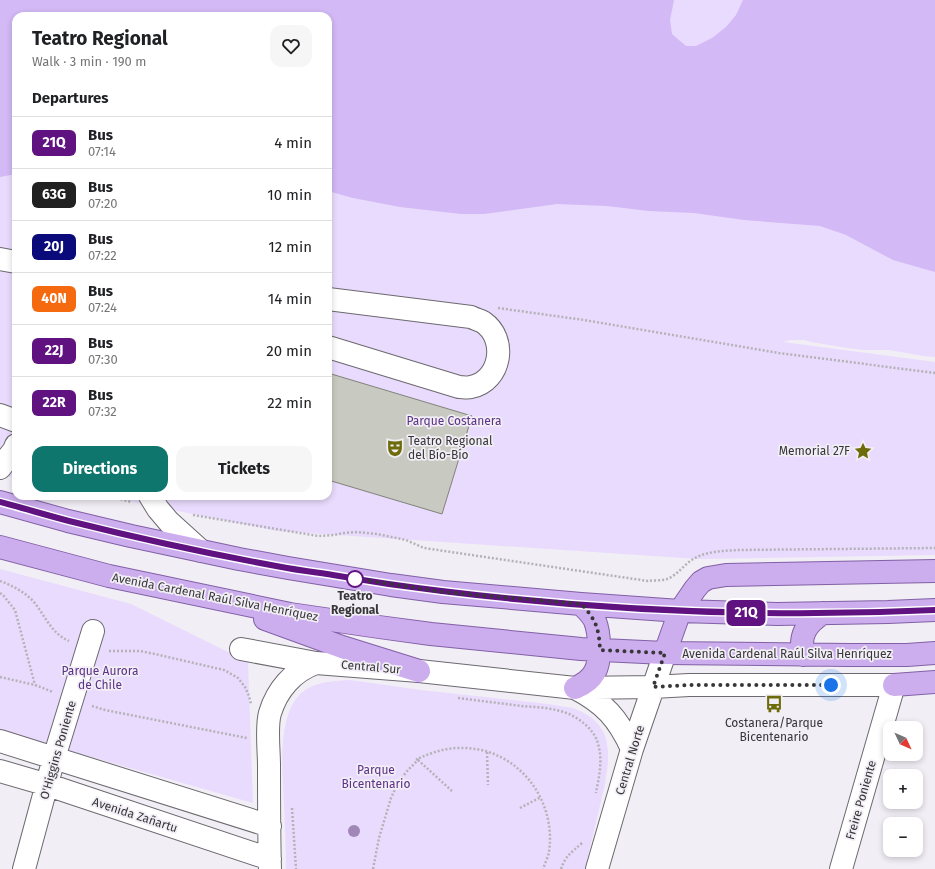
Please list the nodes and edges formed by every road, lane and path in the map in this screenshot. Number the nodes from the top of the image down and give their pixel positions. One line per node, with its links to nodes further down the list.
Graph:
1 (0, 259): 2 (street)
2 (12, 261)
3 (332, 300): 5 (street)
4 (494, 307): 6 (path)
5 (332, 348)
6 (935, 373)
7 (0, 415): 8 (street)
8 (12, 419)
9 (12, 453): 10 (street)
10 (0, 468)
11 (135, 500): 13 (path)
12 (0, 502): 17 (main road)
13 (154, 503): 17 (street)
14 (189, 514): 16 (path)
15 (0, 548): 21 (main road, Avenida Cardenal Raúl Silva Henríquez)
16 (935, 548)
17 (201, 551): 22 (main road)
18 (935, 571): 24 (main road)
19 (0, 581): 26 (path)
20 (0, 593): 36 (path)
21 (206, 597): 28 (main road, Avenida Cardenal Raúl Silva Henríquez); 33 (main road)
22 (581, 604): 24 (main road); 28 (main road)
23 (935, 610): 25 (main road)
24 (680, 612): 25 (main road); 29 (main road)
25 (823, 613): 31 (main road)
26 (90, 639): 41 (street, O'Higgins Poniente); 42 (path)
27 (242, 649): 32 (street)
28 (600, 650): 29 (main road, Avenida Cardenal Raúl Silva Henríquez); 39 (main road)
29 (665, 653): 31 (main road, Avenida Cardenal Raúl Silva Henríquez); 38 (street, Central Norte)
30 (935, 653): 31 (main road, Avenida Cardenal Raúl Silva Henríquez)
31 (802, 655)
32 (316, 663): 33 (street, Central Sur); 44 (street, Central Sur)
33 (419, 671): 39 (street, Central Sur)
34 (0, 677): 36 (path)
35 (935, 682): 37 (main road)
36 (35, 685): 41 (path)
37 (894, 685): 38 (street, Central Sur); 66 (street, Freire Poniente)
38 (653, 687): 39 (street, Central Sur); 45 (street, Central Norte)
39 (574, 688): 45 (street)
40 (455, 698): 54 (path)
41 (72, 701): 44 (path); 47 (street, O'Higgins Poniente)
42 (251, 710)
43 (0, 741): 47 (street)
44 (268, 743): 57 (street, Central Sur)
45 (632, 749): 65 (street, Central Norte)
46 (487, 752): 48 (path); 50 (path); 53 (path)
47 (54, 758): 51 (street, O'Higgins Poniente); 57 (street)
48 (418, 759): 52 (path); 62 (path)
49 (0, 771): 51 (street, Avenida Zañartu)
50 (488, 785)
51 (48, 786): 59 (street, Avenida Zañartu); 60 (street, O'Higgins Poniente)
52 (453, 792)
53 (541, 797): 56 (path); 63 (path)
54 (595, 798)
55 (292, 805): 61 (path)
56 (520, 808)
57 (270, 826): 59 (street, Central Sur)
58 (585, 840): 64 (path)
59 (270, 864)
60 (24, 869)
61 (296, 869)
62 (373, 869)
63 (543, 869)
64 (561, 869)
65 (597, 869)
66 (841, 869)

